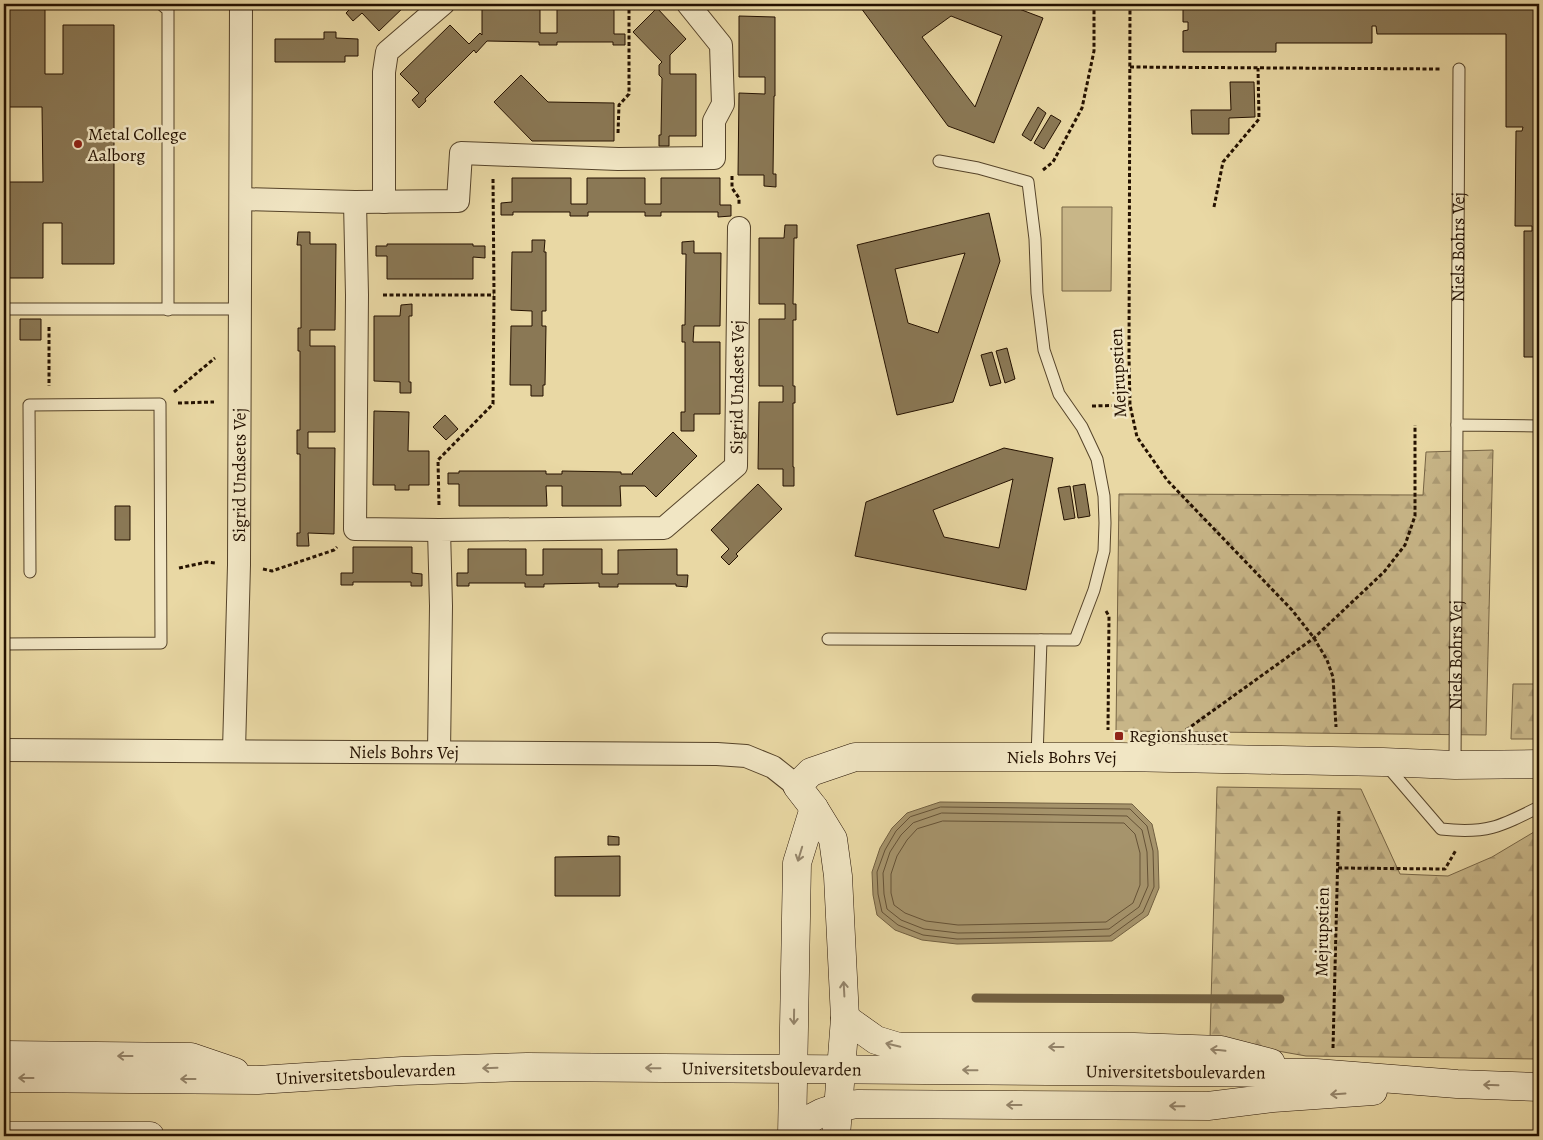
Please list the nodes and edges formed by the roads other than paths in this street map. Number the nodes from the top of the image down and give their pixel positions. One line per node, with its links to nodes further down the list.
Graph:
1 (161, 4): 13 (lane)
2 (241, 4): 7 (street, Sigrid Undsets Vej)
3 (443, 4): 9 (street)
4 (688, 4): 9 (street)
5 (1459, 69): 14 (lane, Niels Bohrs Vej)
6 (939, 161): 19 (lane)
7 (241, 199): 8 (street); 12 (street, Sigrid Undsets Vej)
8 (355, 202): 9 (street); 16 (street, Sigrid Undsets Vej)
9 (384, 202)
10 (739, 228): 16 (street, Sigrid Undsets Vej)
11 (4, 309): 13 (lane)
12 (239, 309): 13 (lane); 22 (street, Sigrid Undsets Vej)
13 (168, 310)
14 (1457, 425): 15 (lane); 27 (lane, Niels Bohrs Vej)
15 (1539, 426)
16 (439, 530): 23 (street)
17 (30, 572): 20 (lane)
18 (828, 639): 19 (lane)
19 (1041, 640): 24 (lane)
20 (4, 644)
21 (4, 750): 22 (street, Niels Bohrs Vej)
22 (234, 750): 23 (street, Niels Bohrs Vej)
23 (439, 752): 28 (street, Niels Bohrs Vej)
24 (1037, 757): 25 (main road, Niels Bohrs Vej); 28 (main road, Niels Bohrs Vej)
25 (1383, 762): 27 (main road, Niels Bohrs Vej); 29 (lane)
26 (1539, 764): 27 (main road, Niels Bohrs Vej)
27 (1455, 765)
28 (797, 786): 30 (main road, Niels Bohrs Vej)
29 (1539, 807)
30 (814, 808): 31 (main road, Niels Bohrs Vej, one-way to 30); 35 (main road, one-way to 35)
31 (845, 1018): 33 (main road, one-way to 31); 34 (main road, Niels Bohrs Vej)
32 (4, 1055): 37 (main road, one-way to 32)
33 (1325, 1063): 34 (main road, Universitetsboulevarden, one-way to 34); 38 (main road, Universitetsboulevarden)
34 (842, 1069): 35 (main road, Universitetsboulevarden); 40 (main road, Niels Bohrs Vej)
35 (793, 1070): 37 (main road, Universitetsboulevarden, one-way to 37); 43 (main road)
36 (4, 1078): 37 (main road, Universitetsboulevarden, one-way to 36)
37 (258, 1080)
38 (1457, 1084): 39 (main road, Universitetsboulevarden, one-way to 38); 40 (main road, one-way to 40)
39 (1539, 1087)
40 (838, 1107): 43 (main road); 44 (main road, Niels Bohrs Vej)
41 (4, 1136): 42 (main road)
42 (150, 1136)
43 (793, 1136)
44 (836, 1136)

